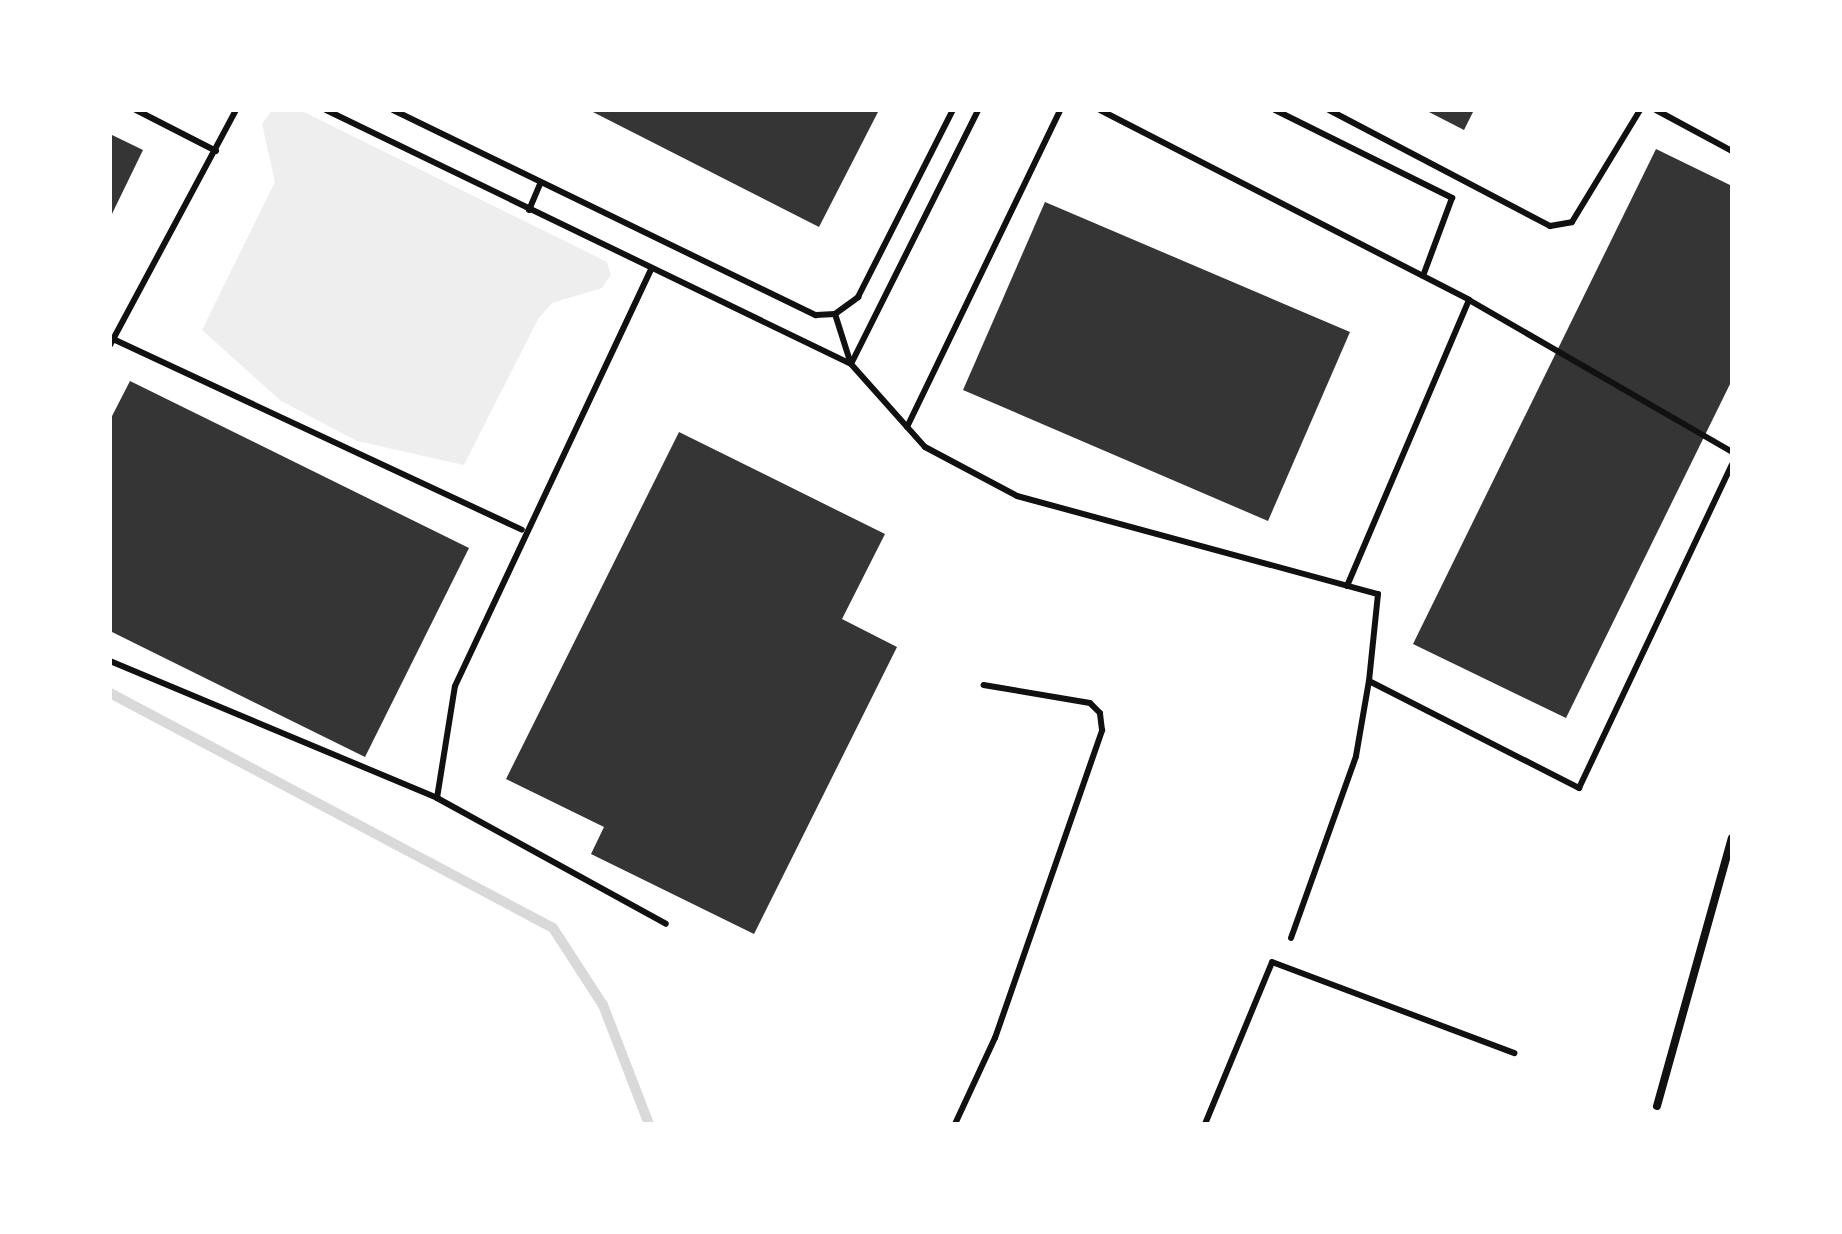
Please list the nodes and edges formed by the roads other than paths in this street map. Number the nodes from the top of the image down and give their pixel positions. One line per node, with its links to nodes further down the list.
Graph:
1 (136, 110): 13 (lane)
2 (236, 110): 13 (lane)
3 (326, 110): 16 (lane)
4 (393, 110): 15 (lane)
5 (953, 110): 20 (lane)
6 (978, 110): 22 (lane)
7 (1060, 110): 23 (lane)
8 (1100, 110): 18 (lane)
9 (1275, 110): 18 (lane)
10 (1329, 110): 11 (lane)
11 (1640, 110)
12 (1656, 110): 14 (lane)
13 (216, 151): 21 (lane)
14 (1732, 151)
15 (541, 182): 16 (lane); 20 (lane)
16 (529, 210): 17 (lane)
17 (651, 269): 22 (lane); 26 (lane)
18 (1423, 276): 19 (lane)
19 (1469, 300): 24 (lane); 27 (lane)
20 (835, 314): 22 (lane)
21 (112, 342): 26 (lane)
22 (851, 364): 23 (lane)
23 (907, 427): 27 (lane)
24 (1732, 452)
25 (1732, 465): 29 (lane)
26 (522, 530): 31 (lane)
27 (1347, 586): 29 (lane)
28 (110, 661): 31 (lane)
29 (1369, 681): 34 (lane)
30 (984, 685): 37 (lane)
31 (437, 798): 33 (lane)
32 (1732, 838): 36 (street)
33 (666, 924)
34 (1291, 938)
35 (1514, 1053): 38 (lane)
36 (1657, 1106)
37 (955, 1124)
38 (1205, 1124)

